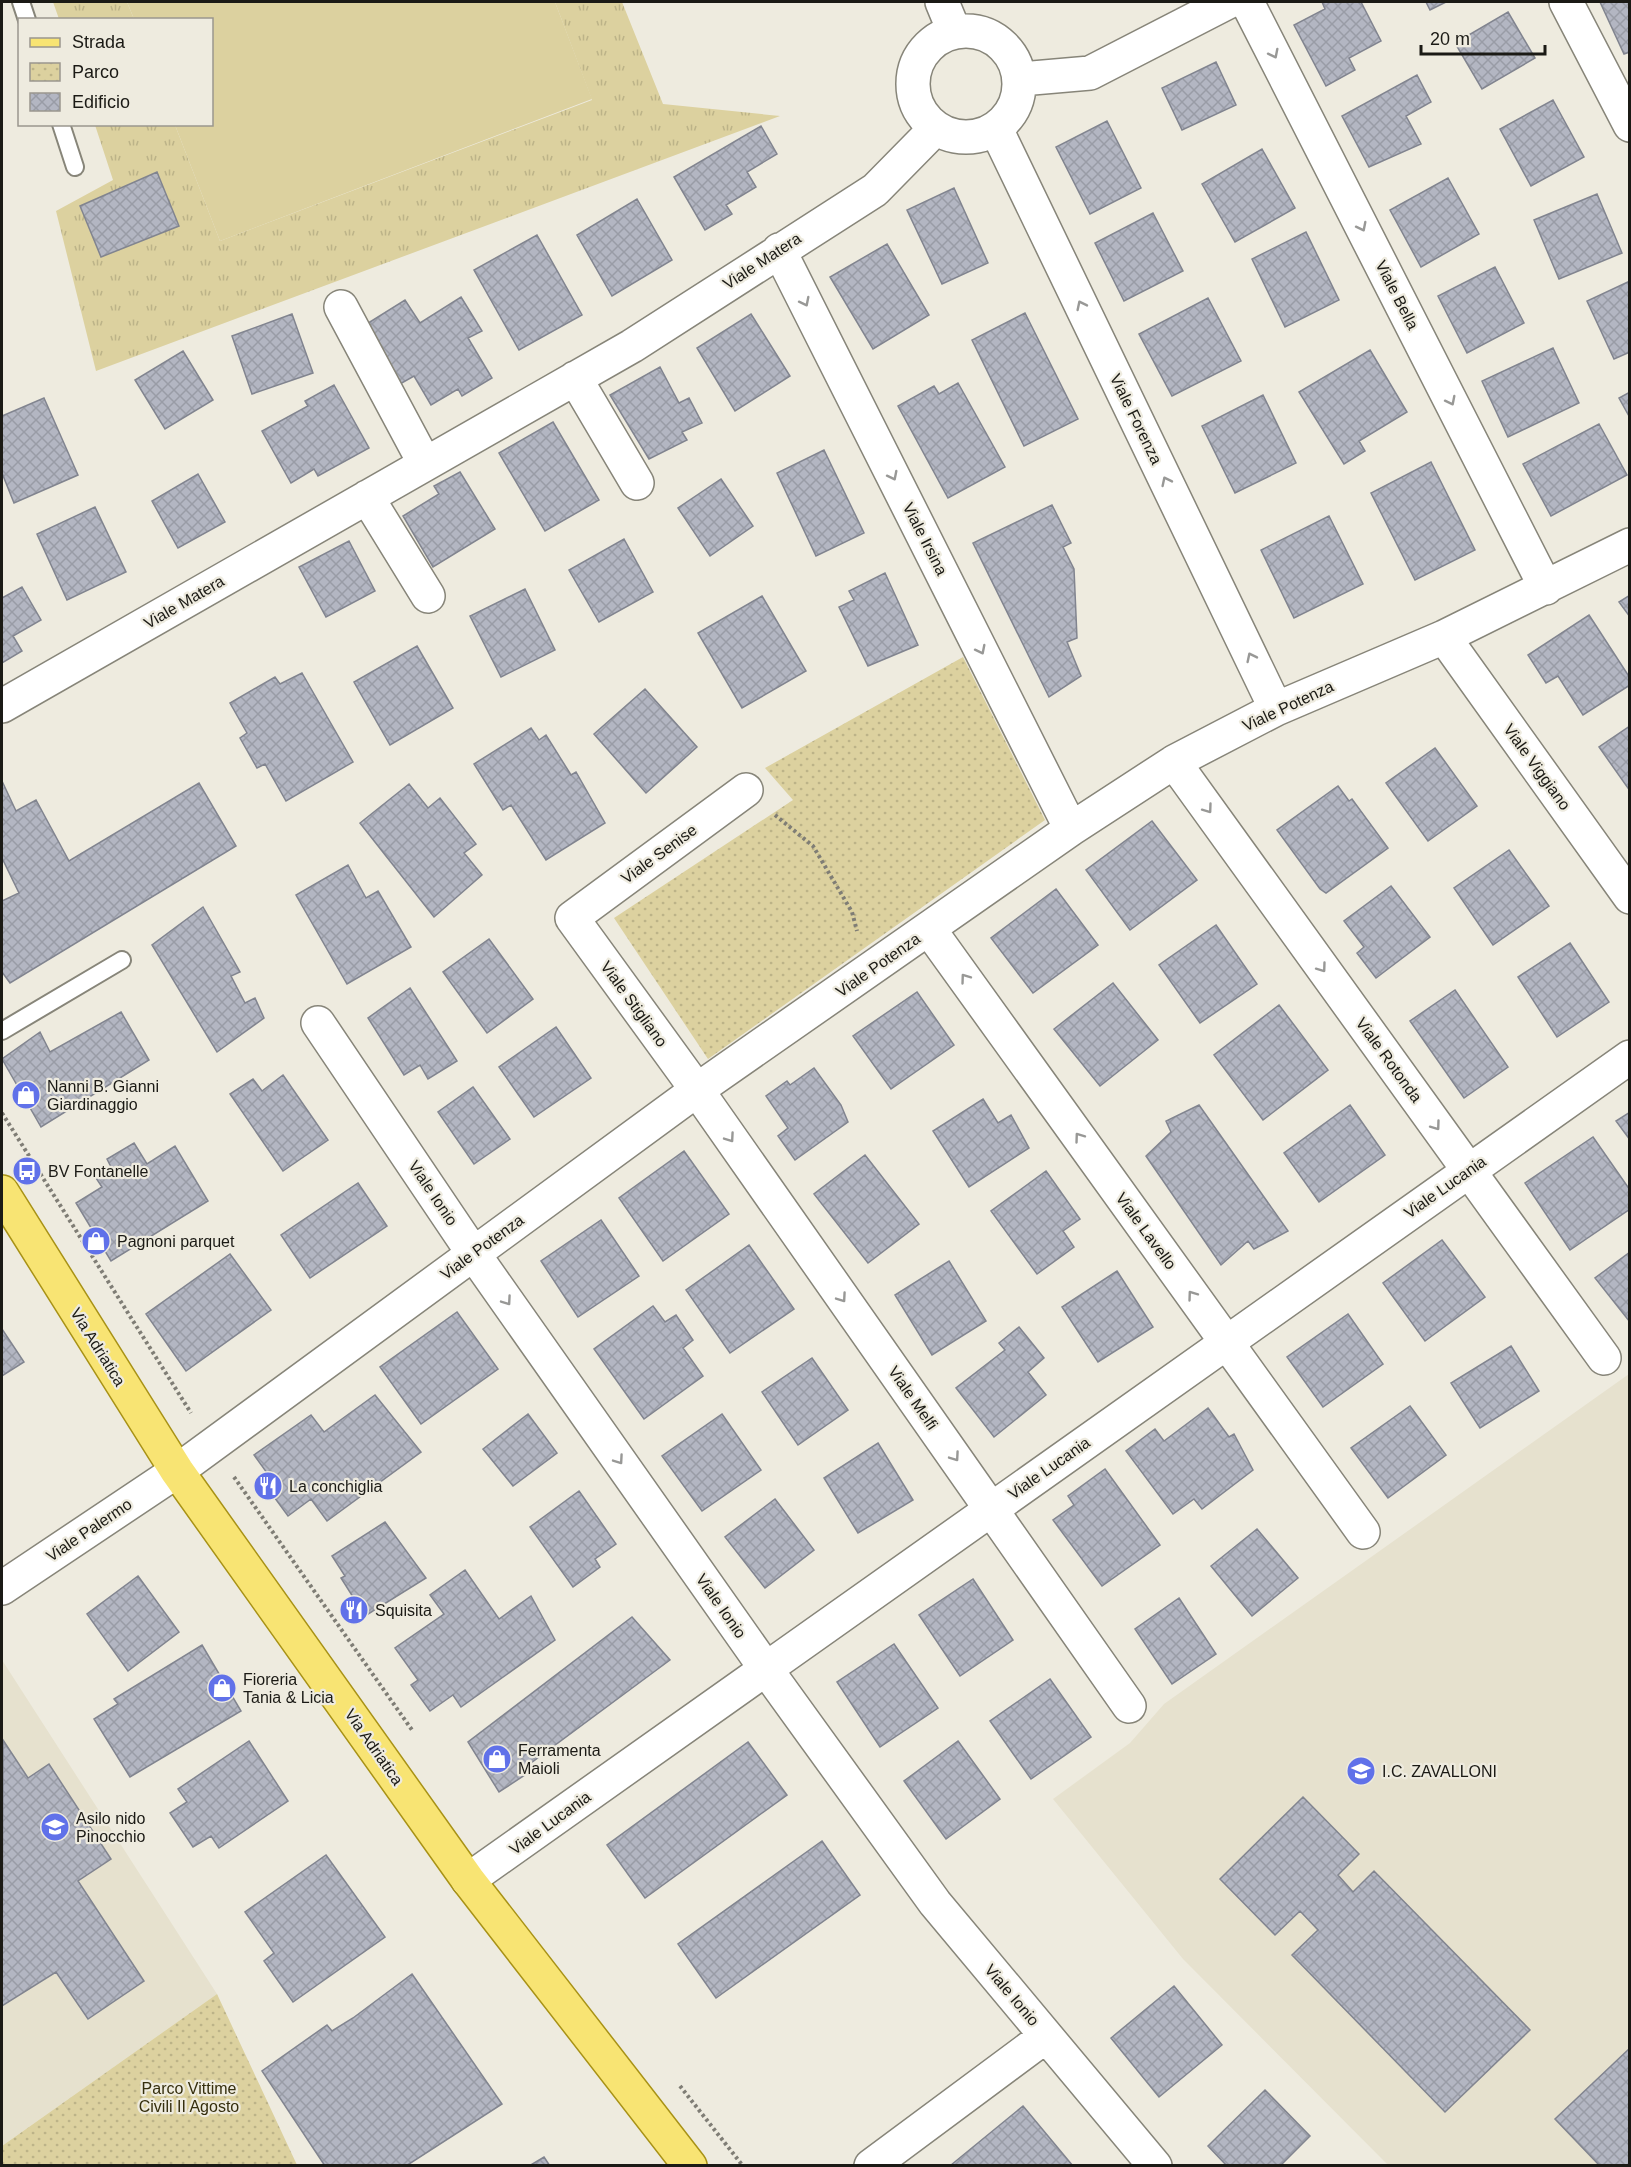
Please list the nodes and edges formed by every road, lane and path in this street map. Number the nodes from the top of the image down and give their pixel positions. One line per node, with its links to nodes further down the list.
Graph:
1 (21, 2): 6 (lane)
2 (1228, 2): 7 (street)
3 (1248, 2): 20 (street, Viale Bella, one-way to 20)
4 (1566, 2): 8 (street)
5 (948, 16): 7 (street); 10 (street)
6 (26, 18)
7 (1021, 79): 11 (street)
8 (1629, 124)
9 (62, 126): 12 (lane)
10 (935, 129): 11 (street); 13 (street, Viale Matera)
11 (996, 129): 24 (street, Viale Forenza, one-way to 11)
12 (75, 167)
13 (779, 250): 15 (street, Viale Matera); 27 (street, Viale Irsina, one-way to 27)
14 (341, 307): 16 (street)
15 (575, 378): 16 (street, Viale Matera); 17 (street)
16 (425, 464): 18 (street, Viale Matera)
17 (637, 483)
18 (367, 497): 21 (street); 23 (street, Viale Matera)
19 (1629, 544): 20 (street, Viale Potenza)
20 (1546, 588): 22 (street, Viale Potenza)
21 (428, 596)
22 (1444, 637): 24 (street, Viale Potenza); 28 (street, Viale Viggiano)
23 (2, 706)
24 (1276, 709): 25 (street, Viale Potenza)
25 (1174, 762): 27 (street, Viale Potenza); 38 (street, Viale Rotonda, one-way to 38)
26 (746, 790): 29 (street, Viale Senise); 32 (path)
27 (1071, 829): 30 (street, Viale Potenza)
28 (1629, 897)
29 (572, 918): 36 (street, Viale Stigliano)
30 (929, 929): 32 (street, Viale Potenza); 41 (street, Viale Lavello, one-way to 30)
31 (122, 960): 34 (lane)
32 (867, 972): 36 (street, Viale Potenza)
33 (318, 1023): 40 (street, Viale Ionio)
34 (2, 1031)
35 (1629, 1057): 38 (street, Viale Lucania)
36 (697, 1090): 40 (street, Viale Potenza); 45 (street, Viale Melfi, one-way to 45)
37 (2, 1113): 43 (path)
38 (1469, 1171): 41 (street, Viale Lucania); 42 (street, Viale Rotonda)
39 (2, 1192): 44 (main road, Via Adriatica)
40 (473, 1253): 43 (street, Viale Potenza); 48 (street, Viale Ionio, one-way to 48)
41 (1227, 1342): 45 (street, Viale Lucania); 46 (street, Viale Lavello)
42 (1604, 1358)
43 (212, 1445): 44 (street, Viale Potenza); 50 (path)
44 (177, 1471): 47 (street, Viale Palermo); 51 (main road, Via Adriatica)
45 (991, 1509): 48 (street, Viale Lucania); 49 (street, Viale Melfi)
46 (1363, 1532)
47 (2, 1588)
48 (766, 1669): 51 (street, Viale Lucania); 52 (street, Viale Ionio)
49 (1129, 1706)
50 (414, 1733)
51 (468, 1880): 54 (main road, Via Adriatica)
52 (1046, 2036): 56 (street); 57 (street, Viale Ionio)
53 (678, 2083): 55 (path)
54 (690, 2166)
55 (743, 2166)
56 (871, 2166)
57 (1155, 2166)

